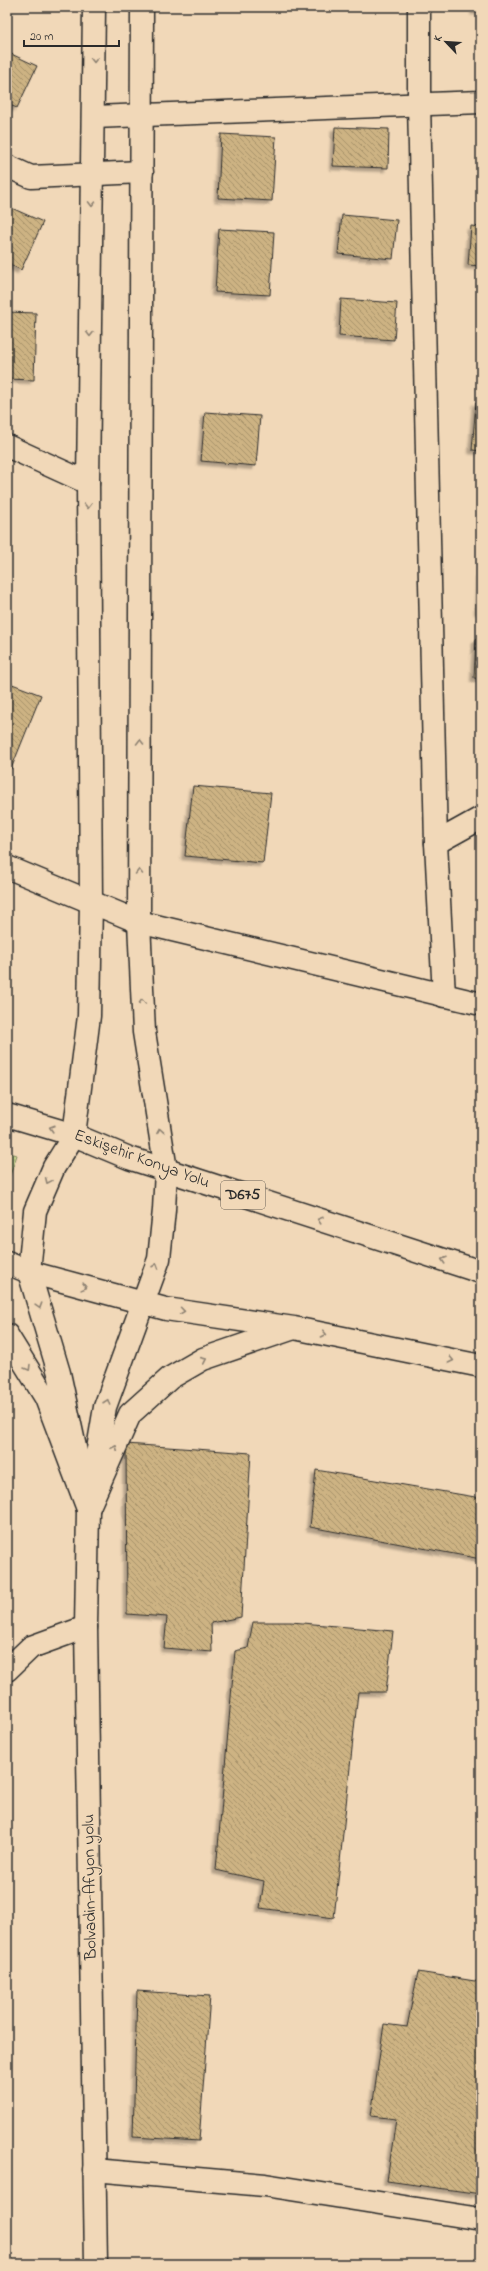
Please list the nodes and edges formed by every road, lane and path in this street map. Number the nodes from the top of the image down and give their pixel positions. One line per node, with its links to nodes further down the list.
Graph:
1 (94, 7): 7 (main road, one-way to 7)
2 (142, 7): 6 (main road)
3 (419, 7): 5 (main road)
4 (481, 102): 5 (main road)
5 (419, 103): 6 (main road); 14 (main road)
6 (142, 116): 7 (main road); 9 (main road)
7 (94, 117): 10 (main road)
8 (7, 166): 10 (main road)
9 (142, 172): 10 (main road); 17 (main road, one-way to 9)
10 (92, 175): 12 (main road, one-way to 12)
11 (7, 446): 12 (main road)
12 (88, 483): 16 (main road, one-way to 16)
13 (481, 818): 14 (main road)
14 (436, 843): 18 (main road)
15 (7, 867): 16 (main road)
16 (92, 902): 17 (main road); 21 (main road)
17 (139, 922): 18 (main road); 22 (main road, one-way to 17)
18 (444, 996): 19 (main road)
19 (481, 1004)
20 (7, 1115): 21 (main road, Eskişehir Konya Yolu / D675, one-way to 20)
21 (74, 1135): 22 (main road, Eskişehir Konya Yolu / D675); 24 (main road, one-way to 24)
22 (166, 1170): 25 (main road, Eskişehir Konya Yolu / D675, one-way to 22); 26 (main road, one-way to 22)
23 (7, 1263): 24 (main road)
24 (29, 1272): 26 (main road, one-way to 26); 30 (main road, one-way to 30)
25 (481, 1272)
26 (144, 1303): 27 (main road, one-way to 27); 30 (main road, one-way to 26)
27 (294, 1328): 29 (main road, one-way to 29); 30 (main road, one-way to 27)
28 (7, 1335): 30 (main road, one-way to 30)
29 (481, 1366)
30 (88, 1509): 31 (main road, Bolvadin-Afyon yolu)
31 (86, 1627): 32 (main road); 33 (main road, Bolvadin-Afyon yolu)
32 (7, 1670)
33 (94, 2170): 34 (main road); 35 (main road, Bolvadin-Afyon yolu)
34 (481, 2219)
35 (96, 2264)

